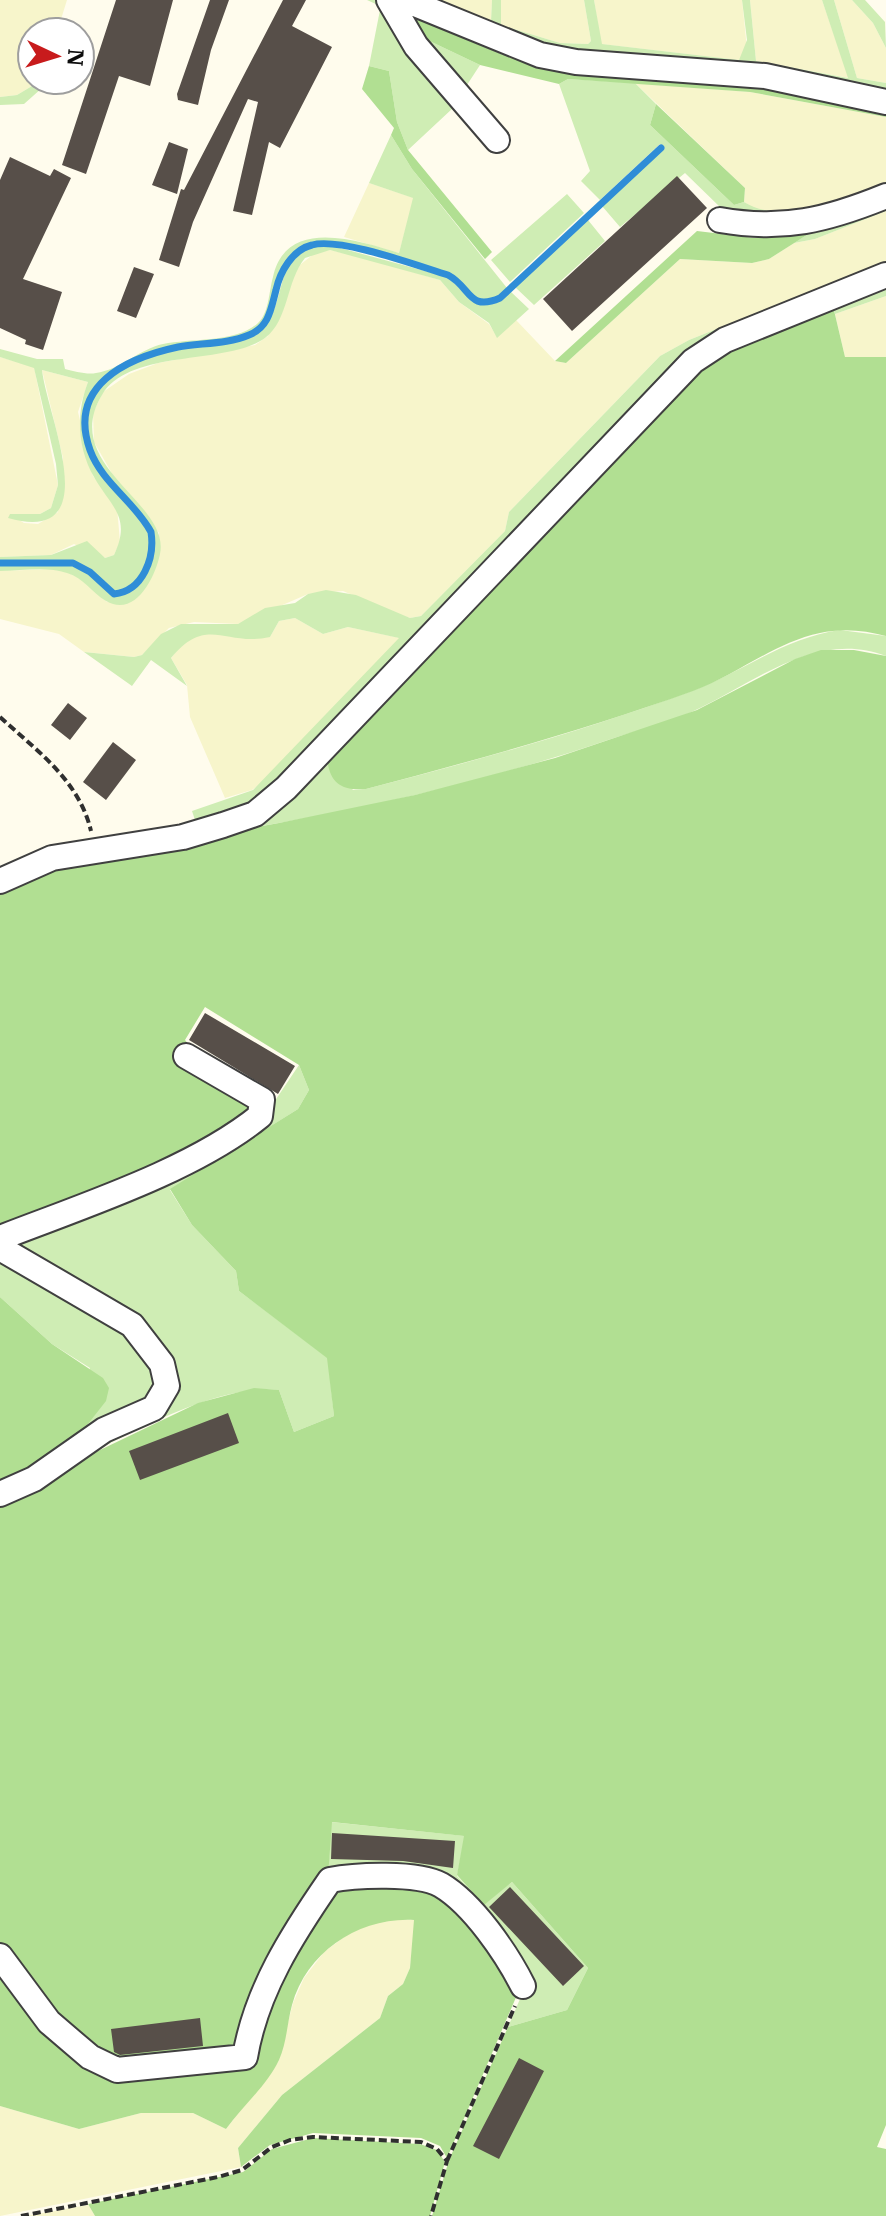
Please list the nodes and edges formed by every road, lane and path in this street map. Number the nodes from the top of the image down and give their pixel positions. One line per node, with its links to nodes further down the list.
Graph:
1 (389, 0): 4 (street)
2 (405, 0): 3 (street)
3 (886, 102)
4 (497, 140)
5 (886, 196): 6 (street)
6 (720, 220)
7 (886, 275): 9 (street)
8 (0, 717): 9 (path)
9 (96, 848): 10 (street)
10 (0, 881)
11 (186, 1056): 12 (street)
12 (0, 1238)
13 (0, 1248): 14 (street)
14 (0, 1494)
15 (0, 1956): 16 (street)
16 (523, 1986): 17 (path)
17 (447, 2161): 18 (path); 19 (path)
18 (21, 2216)
19 (431, 2216)

